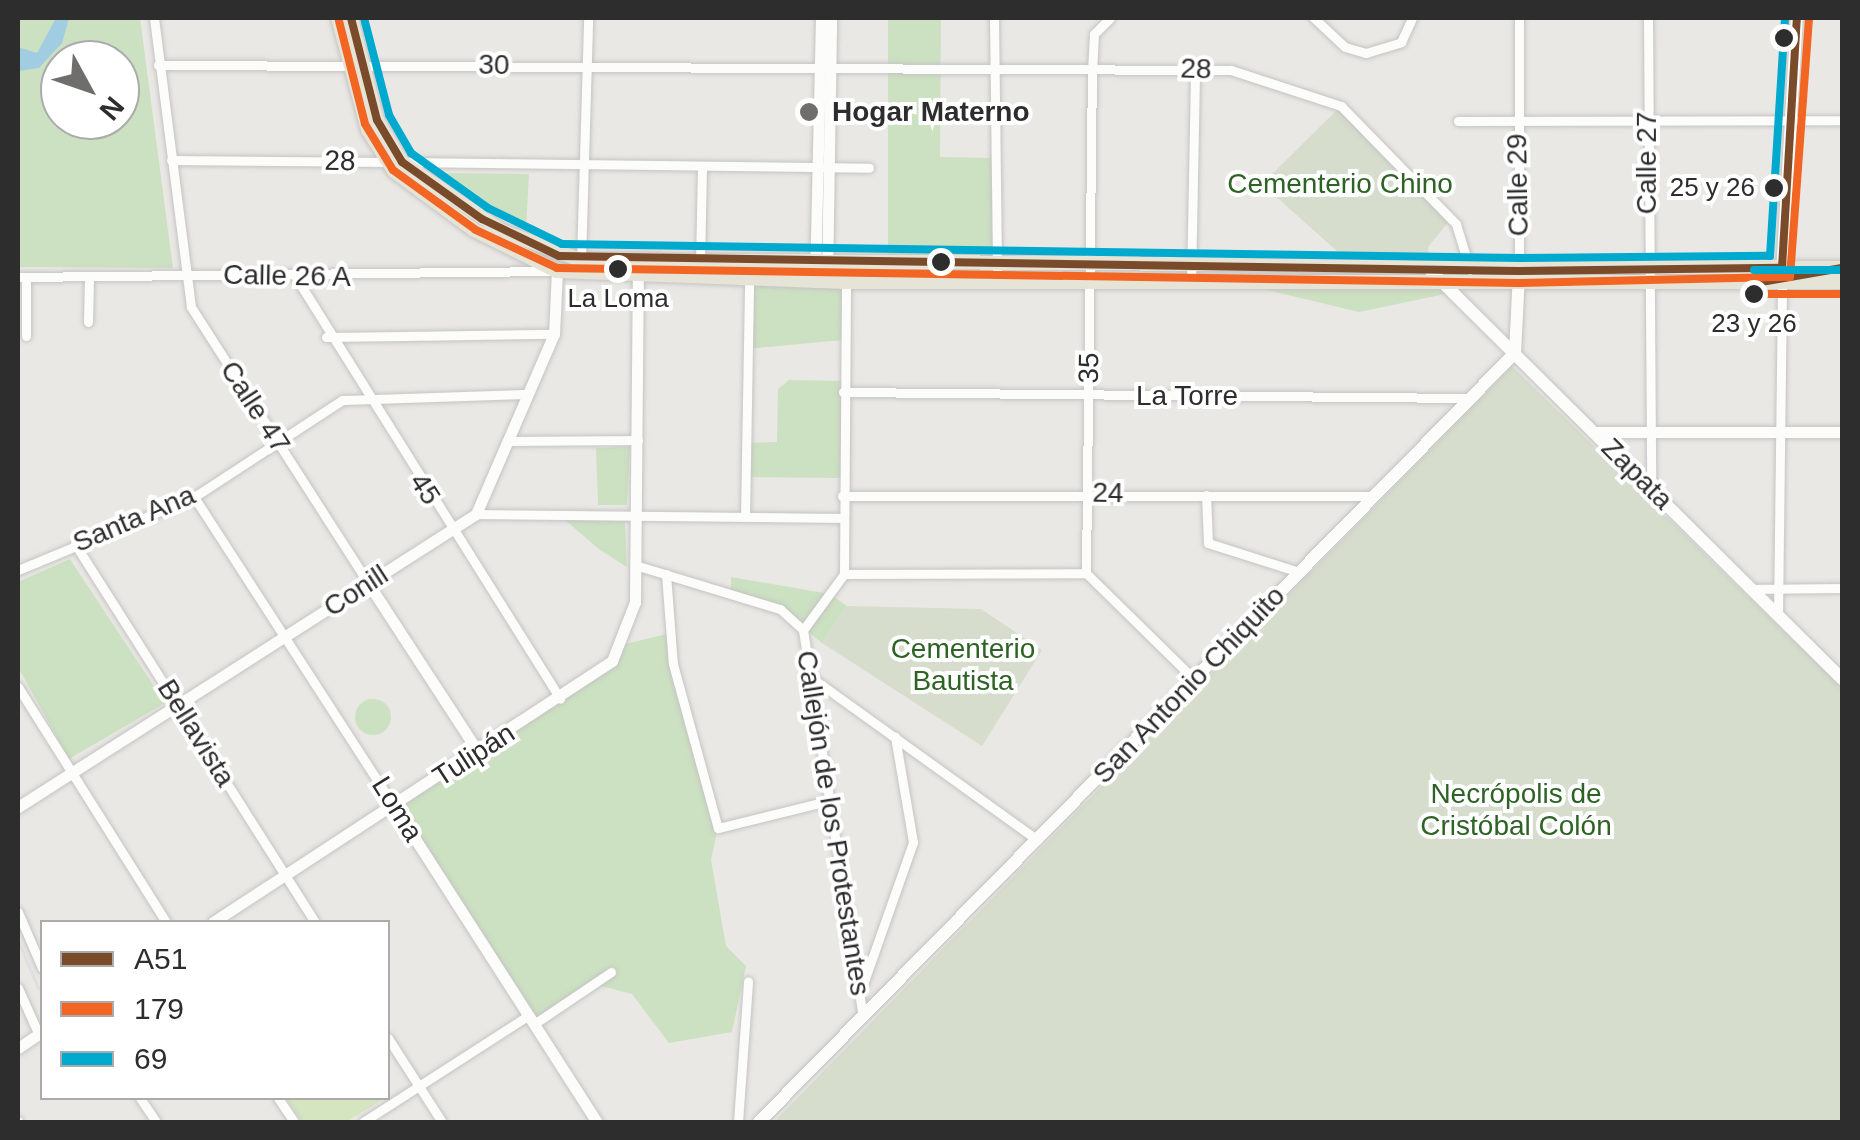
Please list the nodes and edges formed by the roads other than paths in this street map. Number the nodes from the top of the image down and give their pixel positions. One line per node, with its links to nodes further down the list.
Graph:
1 (154, 18): 15 (street, Calle 47)
2 (338, 18): 14 (main road)
3 (351, 18): 14 (main road)
4 (588, 18): 16 (street)
5 (822, 18): 20 (street)
6 (832, 18): 20 (street)
7 (994, 18): 19 (street)
8 (1110, 18): 17 (street, 35)
9 (1314, 18): 10 (street)
10 (1412, 18)
11 (1519, 18): 23 (street, Calle 29)
12 (1648, 18): 21 (street, Calle 27)
13 (1797, 18): 22 (main road)
14 (356, 64): 15 (street, 30); 16 (street, 30); 27 (main road)
15 (158, 65): 26 (street, Calle 47)
16 (588, 66): 20 (street, 30); 28 (street)
17 (1092, 67): 18 (street, 28); 19 (street, 28); 41 (street, 35)
18 (1195, 68): 39 (street, 28); 45 (street)
19 (995, 69): 20 (street, 28); 34 (street)
20 (826, 70): 30 (street)
21 (1648, 118): 22 (street); 23 (street); 50 (street, Calle 27)
22 (1792, 119): 24 (street); 46 (main road)
23 (1517, 120): 25 (street); 49 (street, Calle 29)
24 (1842, 120)
25 (1458, 121)
26 (171, 160): 27 (street, 28); 43 (street, Calle 47)
27 (395, 162): 28 (street, 28); 32 (main road); 37 (main road)
28 (586, 166): 29 (street, 28); 32 (street)
29 (702, 166): 30 (street, 28); 33 (street)
30 (823, 167): 31 (street, 28); 40 (street)
31 (869, 168)
32 (581, 260): 37 (main road); 38 (main road)
33 (700, 264): 38 (main road); 40 (main road)
34 (995, 265): 41 (main road); 42 (main road); 52 (street)
35 (1842, 268): 46 (main road)
36 (1430, 270): 39 (main road); 45 (main road); 54 (main road, Zapata)
37 (556, 271): 38 (main road); 44 (street, Calle 26 A); 56 (street)
38 (638, 271): 51 (main road); 69 (street)
39 (1470, 271): 49 (main road)
40 (821, 274): 42 (main road); 51 (main road)
41 (1090, 274): 45 (main road); 52 (main road); 63 (street, 35)
42 (845, 275): 52 (main road); 60 (street)
43 (186, 276): 44 (street, Calle 26 A); 48 (street, Calle 26 A); 70 (street, Calle 47)
44 (295, 276): 58 (street, 45)
45 (1191, 276): 54 (main road)
46 (1782, 276): 50 (main road); 53 (main road); 66 (street)
47 (22, 277): 48 (street, Calle 26 A); 57 (street)
48 (88, 277): 55 (street)
49 (1518, 278): 50 (main road); 54 (main road); 59 (main road, Calle 29)
50 (1646, 278): 65 (street, Calle 27)
51 (749, 280): 80 (street)
52 (997, 282)
53 (1842, 282)
54 (1446, 283): 59 (main road, Zapata)
55 (88, 322)
56 (554, 334): 58 (street); 62 (street)
57 (26, 336)
58 (326, 337): 61 (street, 45)
59 (1514, 353): 64 (main road, San Antonio Chiquito); 67 (main road, Zapata)
60 (843, 392): 63 (street, La Torre); 75 (street)
61 (362, 394): 62 (street, Santa Ana); 70 (street, Santa Ana); 82 (street, 45)
62 (527, 394): 71 (street)
63 (1089, 396): 64 (street, La Torre); 73 (street, 35)
64 (1470, 398): 76 (main road, San Antonio Chiquito)
65 (1650, 430): 66 (street); 67 (street); 72 (street, Calle 27)
66 (1779, 431): 68 (street); 93 (street)
67 (1595, 432): 72 (main road, Zapata)
68 (1842, 432)
69 (638, 440): 71 (street); 78 (street)
70 (277, 441): 77 (street, Santa Ana); 90 (street, Calle 47)
71 (508, 441): 79 (street)
72 (1651, 489): 92 (main road, Zapata)
73 (1085, 493): 74 (street, 24); 75 (street, 24); 87 (street, 35)
74 (1206, 495): 76 (street, 24); 86 (street)
75 (842, 496): 81 (street)
76 (1374, 496): 86 (main road, San Antonio Chiquito)
77 (194, 497): 83 (street, Santa Ana); 96 (street, Loma)
78 (634, 513): 79 (street); 80 (street); 84 (street)
79 (476, 514): 82 (street, Conill)
80 (744, 516): 81 (street)
81 (843, 518): 89 (street)
82 (452, 530): 90 (street, Conill); 101 (street, 45)
83 (75, 544): 85 (street, Santa Ana); 102 (street, Bellavista)
84 (635, 565): 88 (street); 101 (street, Tulipán)
85 (18, 570)
86 (1299, 572): 98 (main road, San Antonio Chiquito)
87 (1086, 573): 89 (street); 98 (street)
88 (666, 574): 95 (street); 106 (street)
89 (844, 574): 95 (street)
90 (368, 583): 96 (street, Conill); 104 (street, Calle 47)
91 (1842, 588): 93 (street)
92 (1751, 589): 93 (street); 94 (main road, Zapata)
93 (1778, 589): 94 (street)
94 (1778, 616): 99 (main road, Zapata)
95 (803, 630): 97 (street, Callejón de los Protestantes)
96 (284, 636): 102 (street, Conill); 107 (street, Loma)
97 (805, 672): 103 (street); 106 (street, Callejón de los Protestantes)
98 (1194, 680): 109 (main road, San Antonio Chiquito)
99 (1842, 680)
100 (18, 687): 105 (street)
101 (560, 699): 104 (street, Tulipán)
102 (178, 704): 105 (street, Conill); 110 (street, Bellavista)
103 (895, 738): 109 (street); 119 (street)
104 (478, 752): 107 (street, Tulipán)
105 (71, 772): 108 (street, Conill); 112 (street)
106 (828, 801): 119 (street, Callejón de los Protestantes)
107 (394, 806): 110 (street, Tulipán); 121 (street, Loma)
108 (18, 807)
109 (1036, 840): 120 (main road, San Antonio Chiquito)
110 (286, 876): 113 (street, Tulipán); 114 (street, Bellavista)
111 (18, 912): 115 (street)
112 (165, 920)
113 (216, 920)
114 (315, 920)
115 (40, 963)
116 (611, 972): 121 (street)
117 (748, 981): 134 (street)
118 (18, 988): 122 (street)
119 (860, 992): 120 (street, Callejón de los Protestantes)
120 (863, 1016): 135 (main road, San Antonio Chiquito)
121 (532, 1020): 126 (street); 133 (street, Loma)
122 (40, 1031)
123 (40, 1034): 125 (street)
124 (390, 1041): 126 (street)
125 (18, 1048)
126 (418, 1087): 131 (street); 132 (street)
127 (141, 1100): 129 (street)
128 (279, 1100): 130 (street)
129 (156, 1122)
130 (294, 1122)
131 (363, 1122)
132 (442, 1122)
133 (597, 1122)
134 (738, 1122)
135 (759, 1122)

